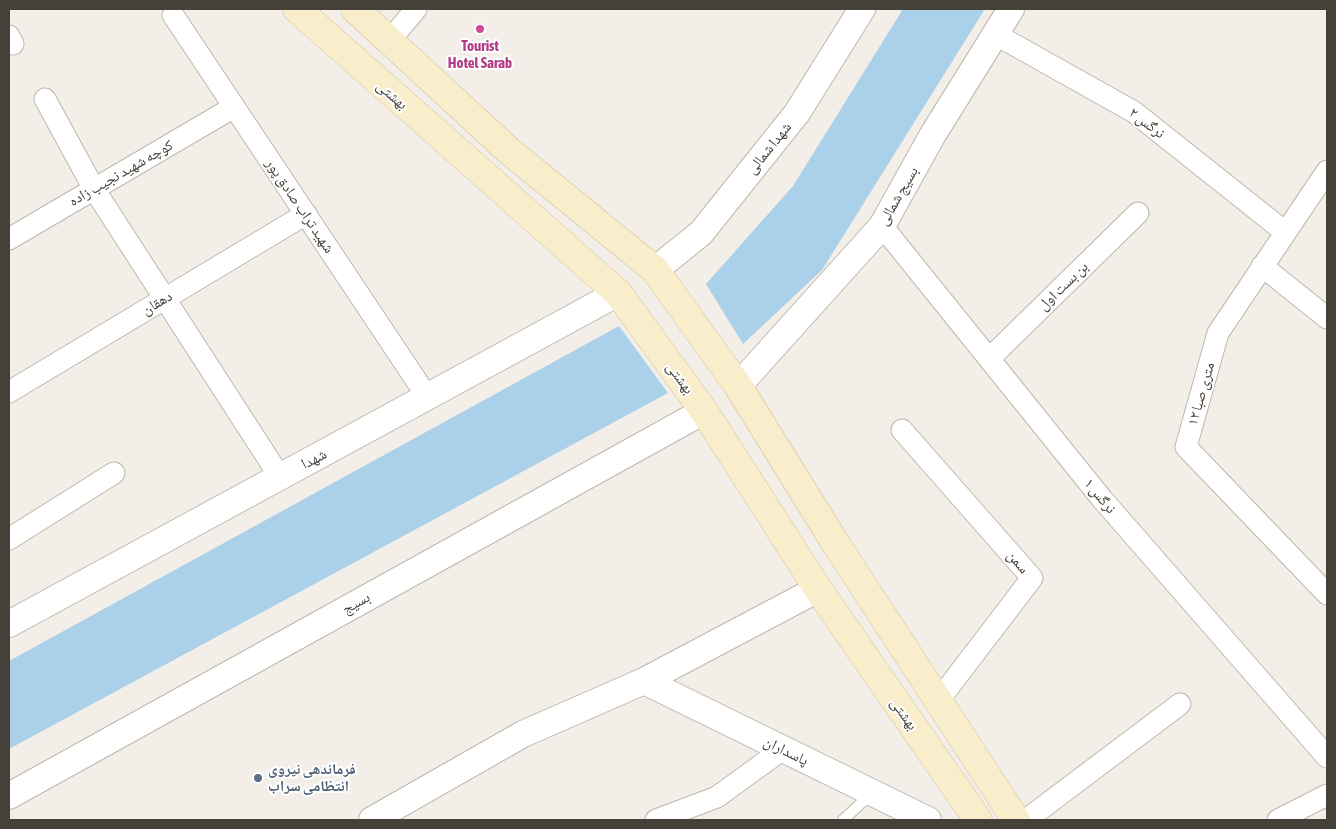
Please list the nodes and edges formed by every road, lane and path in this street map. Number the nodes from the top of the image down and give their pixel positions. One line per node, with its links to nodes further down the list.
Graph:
1 (297, 9): 20 (main road, بهشتی)
2 (355, 9): 8 (main road)
3 (416, 9): 8 (street)
4 (862, 9): 19 (street, شهدا شمالی)
5 (1011, 9): 7 (street, بسیج شمالی)
6 (173, 15): 10 (street, شهید تراب صادق پور)
7 (995, 34): 15 (street, بسیج شمالی); 16 (street, نرگس ۲)
8 (390, 40): 19 (main road)
9 (45, 100): 12 (street)
10 (234, 107): 12 (street, کوچه شهید نجیب زاده); 14 (street, شهید تراب صادق پور)
11 (1327, 172): 16 (street, ۱۲ متری صبا)
12 (94, 189): 17 (street, کوچه شهید نجیب زاده); 21 (street)
13 (1138, 213): 23 (street, بن بست اول)
14 (306, 214): 21 (street, دهقان); 26 (street, شهید تراب صادق پور)
15 (882, 226): 23 (street, نرگس ۱); 24 (street, بسیج شمالی)
16 (1285, 232): 18 (street, ۱۲ متری صبا)
17 (9, 239)
18 (1262, 266): 22 (street); 33 (street, ۱۲ متری صبا)
19 (655, 270): 20 (main road); 24 (main road)
20 (618, 293): 26 (street, شهدا); 27 (main road, بهشتی)
21 (164, 298): 25 (street, دهقان); 30 (street)
22 (1327, 318)
23 (989, 359): 39 (street, نرگس ۱)
24 (738, 386): 27 (main road); 36 (main road)
25 (9, 392)
26 (428, 398): 30 (street, شهدا)
27 (704, 411): 32 (main road, بهشتی); 42 (street, بسیج)
28 (902, 430): 36 (street, سمن)
29 (114, 473): 31 (street)
30 (280, 478): 34 (street, شهدا)
31 (9, 539)
32 (818, 589): 35 (street); 47 (main road, بهشتی)
33 (1327, 594)
34 (9, 624)
35 (644, 681): 38 (street, پاسداران); 43 (street)
36 (938, 701): 48 (main road)
37 (1180, 704): 49 (street)
38 (783, 749): 40 (street, پاسداران); 44 (street)
39 (1327, 757)
40 (872, 793): 45 (lane); 46 (street, پاسداران)
41 (1327, 795): 50 (street)
42 (9, 796)
43 (372, 820)
44 (656, 820)
45 (843, 820)
46 (928, 820)
47 (978, 820)
48 (1016, 820)
49 (1026, 820)
50 (1278, 820)

